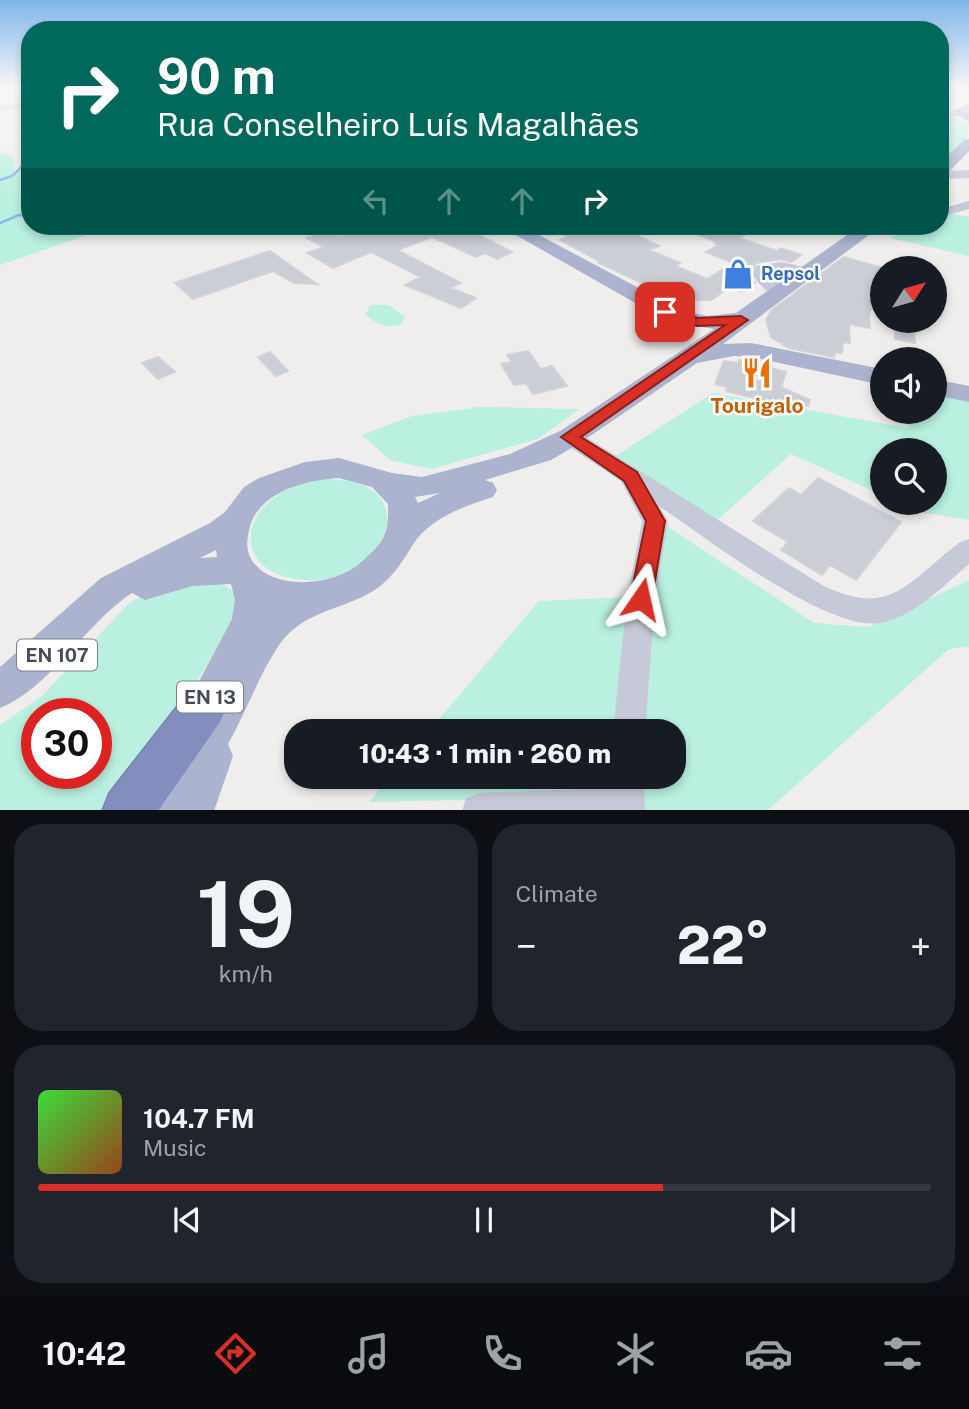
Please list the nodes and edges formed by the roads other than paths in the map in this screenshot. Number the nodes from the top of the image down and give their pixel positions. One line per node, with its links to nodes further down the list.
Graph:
1 (969, 143): 3 (main road)
2 (969, 158): 4 (main road)
3 (949, 167)
4 (949, 171)
5 (969, 174): 6 (street)
6 (949, 175)
7 (969, 205): 8 (street)
8 (949, 210)
9 (526, 235): 14 (main road)
10 (859, 235): 11 (main road, EN 13)
11 (807, 272): 12 (main road, EN 13); 12 (street)
12 (781, 292): 13 (main road, EN 13)
13 (750, 314): 14 (main road); 15 (main road, EN 13); 16 (main road)
14 (685, 320): 15 (main road)
15 (692, 355): 16 (main road); 20 (main road, EN 13)
16 (811, 362): 17 (main road)
17 (870, 374)
18 (947, 390): 19 (main road)
19 (969, 394)
20 (570, 437): 21 (street); 22 (main road, EN 13); 24 (main road, EN 13)
21 (631, 477): 25 (street); 31 (street)
22 (385, 482): 23 (main road, EN 13); 24 (main road)
23 (236, 520): 26 (main road, EN 13); 28 (main road, EN 107)
24 (404, 533): 27 (main road, EN 13)
25 (969, 549)
26 (245, 575): 27 (main road, EN 13); 29 (main road, EN 107); 30 (main road, EN 13)
27 (322, 594): 30 (main road, EN 13)
28 (0, 690)
29 (0, 705)
30 (215, 709): 33 (highway); 34 (main road, EN 13); 35 (main road, EN 13); 36 (main road)
31 (630, 719)
32 (626, 797): 37 (street)
33 (127, 810)
34 (147, 810)
35 (166, 810)
36 (192, 810)
37 (479, 810)

